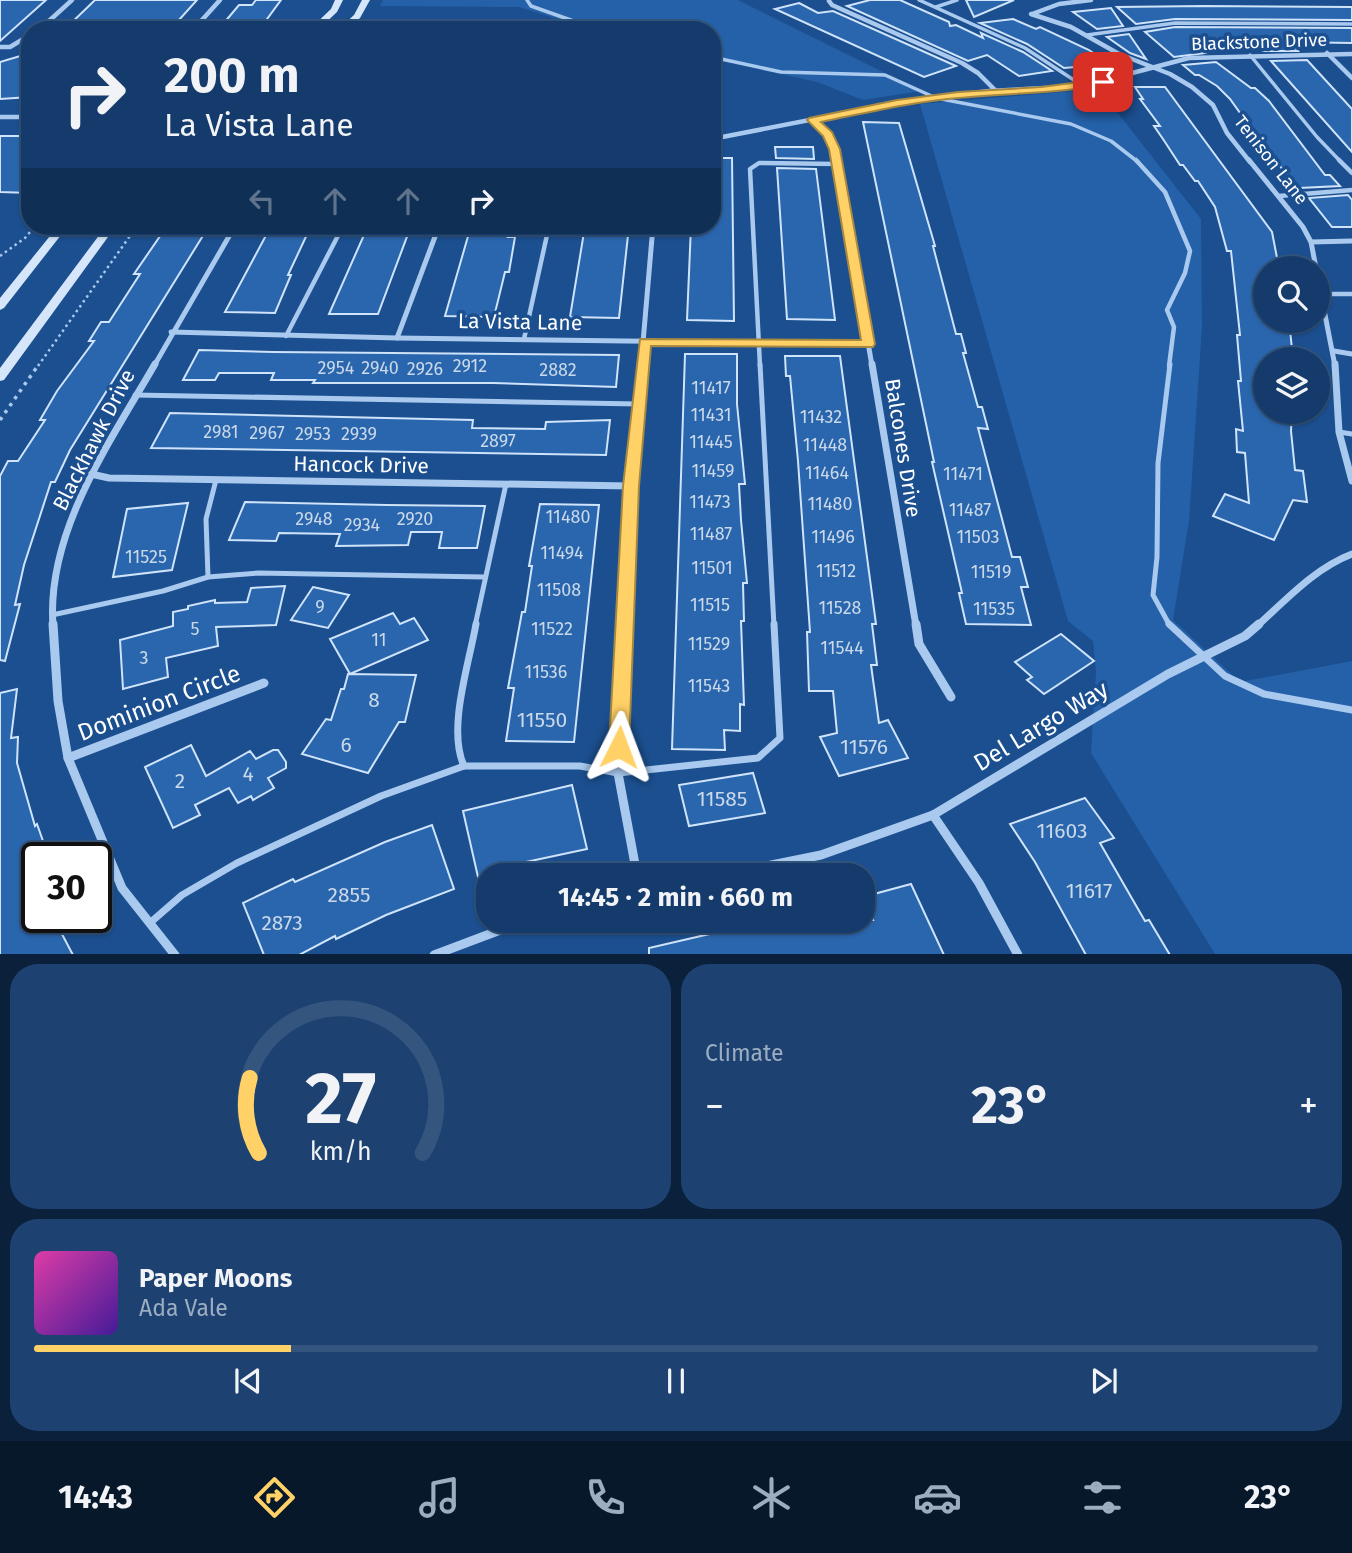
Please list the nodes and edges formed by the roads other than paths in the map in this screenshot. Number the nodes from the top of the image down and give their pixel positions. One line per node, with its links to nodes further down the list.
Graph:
1 (72, 0): 11 (street)
2 (220, 0): 12 (street)
3 (339, 0): 13 (main road)
4 (366, 0): 14 (main road)
5 (527, 0): 15 (lane)
6 (830, 0): 27 (street)
7 (919, 0): 10 (lane)
8 (957, 0): 10 (lane)
9 (1091, 0): 17 (street, Tenison Lane)
10 (936, 7): 26 (lane)
11 (48, 21)
12 (201, 21)
13 (322, 21)
14 (352, 21)
15 (569, 21)
16 (1352, 24): 17 (lane)
17 (1087, 35): 24 (street, Tenison Lane)
18 (21, 40): 19 (street)
19 (0, 47)
20 (1327, 54): 21 (street, Blackstone Drive); 22 (street, Blackstone Drive); 25 (street)
21 (1352, 54)
22 (1250, 55): 24 (street, Blackstone Drive); 34 (lane)
23 (721, 59): 28 (lane)
24 (1150, 67): 26 (street, Blackstone Drive); 36 (street, Tenison Lane)
25 (1352, 78)
26 (1083, 86): 27 (street, Blackstone Drive)
27 (996, 91): 28 (street, Blackstone Drive)
28 (936, 98): 31 (street, Blackstone Drive); 74 (lane)
29 (0, 117): 30 (street)
30 (21, 117)
31 (813, 120): 32 (street, Blackstone Drive); 33 (street, Balcones Drive)
32 (721, 137)
33 (837, 164): 56 (lane); 57 (street, Balcones Drive)
34 (1352, 173)
35 (1352, 190): 36 (lane)
36 (1279, 196): 45 (street, Tenison Lane)
37 (56, 235): 49 (main road)
38 (104, 235): 60 (main road)
39 (230, 235): 50 (street, Blackhawk Drive)
40 (338, 235): 52 (lane)
41 (436, 235): 53 (street)
42 (547, 235): 54 (lane)
43 (652, 235): 55 (street)
44 (1352, 241): 45 (street)
45 (1311, 242): 46 (street, Tenison Lane)
46 (1314, 256)
47 (1330, 294): 48 (lane)
48 (1352, 294)
49 (0, 306)
50 (171, 332): 52 (street, La Vista Lane); 61 (street, Blackhawk Drive)
51 (1330, 333): 58 (street)
52 (286, 336): 53 (street, La Vista Lane)
53 (397, 338): 54 (street, La Vista Lane)
54 (524, 339): 55 (street, La Vista Lane)
55 (645, 342): 56 (street, La Vista Lane); 62 (street)
56 (758, 343): 57 (street, La Vista Lane); 80 (lane)
57 (868, 344): 76 (street, Balcones Drive)
58 (1334, 351): 59 (street); 63 (street)
59 (1352, 354)
60 (0, 377)
61 (135, 395): 62 (lane); 65 (street, Blackhawk Drive)
62 (639, 404): 69 (street)
63 (1339, 432): 64 (lane); 67 (street)
64 (1352, 434)
65 (91, 474): 66 (street, Hancock Drive); 73 (street, Blackhawk Drive)
66 (216, 480): 68 (street, Hancock Drive); 71 (lane)
67 (1352, 481)
68 (506, 484): 69 (street, Hancock Drive); 72 (lane)
69 (631, 486): 80 (street)
70 (1352, 554): 74 (street, Del Largo Way)
71 (208, 577): 72 (lane); 73 (lane)
72 (484, 577): 79 (lane)
73 (52, 615): 78 (street, Blackhawk Drive)
74 (1204, 656): 77 (lane); 81 (street, Del Largo Way)
75 (264, 683): 78 (street, Dominion Circle)
76 (951, 697)
77 (1352, 710)
78 (68, 758): 84 (street, Blackhawk Drive)
79 (464, 766): 80 (lane); 84 (lane)
80 (618, 773): 82 (street)
81 (933, 815): 83 (street, Del Largo Way); 88 (street)
82 (635, 863)
83 (781, 863)
84 (151, 922): 86 (street, Blackhawk Drive)
85 (491, 933): 87 (street)
86 (175, 954)
87 (434, 954)
88 (1017, 954)

